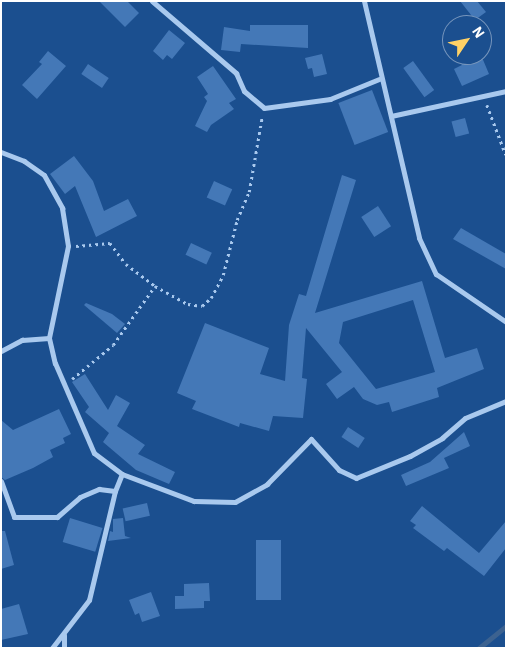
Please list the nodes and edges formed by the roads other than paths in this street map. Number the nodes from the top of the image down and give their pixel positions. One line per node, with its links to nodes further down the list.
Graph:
1 (152, 1): 3 (street)
2 (364, 1): 3 (street)
3 (379, 79): 5 (street)
4 (506, 91): 5 (street)
5 (391, 116): 7 (street)
6 (1, 152): 8 (street)
7 (506, 322)
8 (49, 338): 9 (street); 11 (street)
9 (1, 350)
10 (506, 401): 11 (street)
11 (122, 474): 13 (street)
12 (1, 481): 13 (street)
13 (116, 491): 14 (street)
14 (64, 635): 15 (street); 16 (street)
15 (52, 648)
16 (64, 648)

